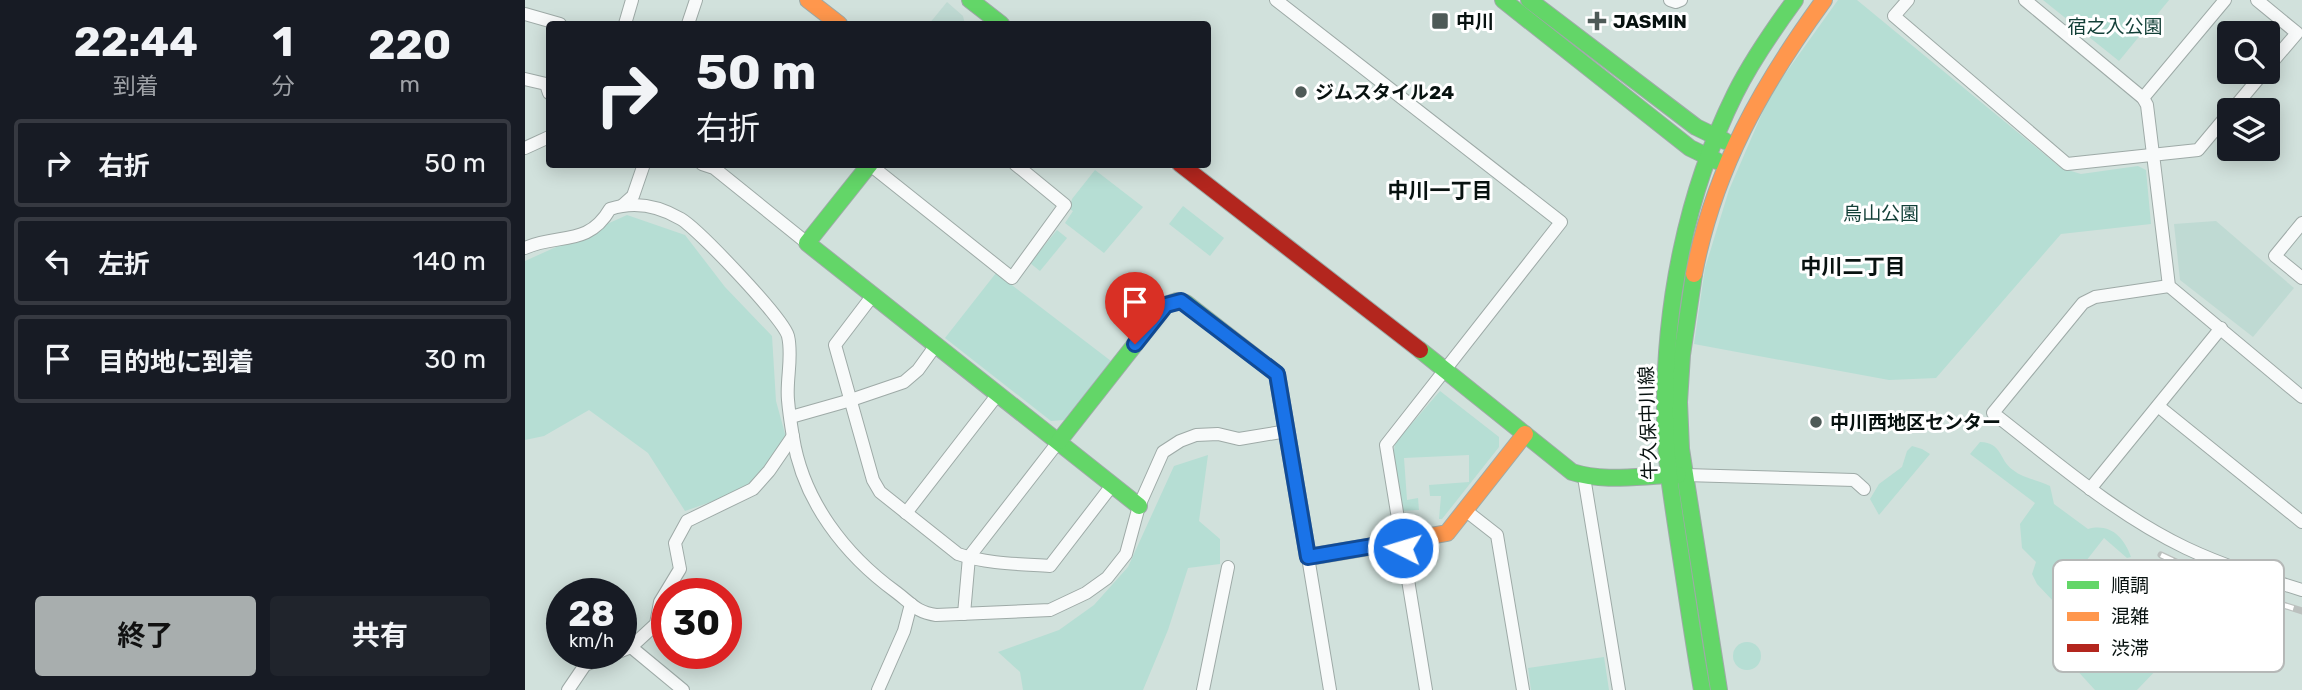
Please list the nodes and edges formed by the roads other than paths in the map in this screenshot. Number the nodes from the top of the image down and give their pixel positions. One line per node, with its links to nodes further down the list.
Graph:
1 (632, 0): 18 (street)
2 (696, 0): 19 (street)
3 (808, 0): 20 (street)
4 (970, 0): 21 (street)
5 (1276, 0): 51 (street)
6 (1503, 0): 33 (street)
7 (1529, 0): 29 (street)
8 (1670, 0): 9 (street)
9 (1681, 0)
10 (1795, 0): 29 (street, 牛久保中川線)
11 (1824, 0): 31 (street, 牛久保中川線)
12 (1908, 0): 34 (street)
13 (2025, 0): 26 (street)
14 (2225, 0): 26 (street)
15 (2257, 0): 22 (street)
16 (525, 14): 17 (street)
17 (550, 21)
18 (626, 21)
19 (689, 21)
20 (835, 21)
21 (990, 21)
22 (2280, 53)
23 (525, 79): 25 (street)
24 (2254, 84): 27 (street)
25 (546, 85)
26 (2143, 98): 34 (street)
27 (2243, 98)
28 (2217, 128): 34 (street)
29 (1715, 136): 31 (street); 33 (street, 牛久保中川線)
30 (546, 138): 32 (street)
31 (1735, 145): 35 (street, 牛久保中川線)
32 (525, 148)
33 (1707, 157): 35 (street); 61 (street, 牛久保中川線)
34 (2153, 157): 47 (street)
35 (1727, 164): 61 (street, 牛久保中川線)
36 (644, 168): 42 (street)
37 (714, 168): 44 (street)
38 (867, 168): 44 (street)
39 (873, 168): 40 (street)
40 (1020, 168)
41 (1184, 168): 51 (street)
42 (623, 205): 45 (street); 56 (street)
43 (2302, 223): 46 (street)
44 (807, 243): 48 (street)
45 (525, 248)
46 (2302, 278)
47 (2169, 286): 49 (street); 65 (street)
48 (873, 295): 50 (street); 54 (street)
49 (2221, 328): 53 (street); 55 (street)
50 (936, 345): 52 (street); 54 (street)
51 (1446, 370): 58 (street); 70 (street)
52 (998, 394): 60 (street); 68 (street)
53 (2302, 397)
54 (851, 400): 56 (street); 68 (street)
55 (2158, 406): 65 (street); 69 (street)
56 (791, 417): 59 (street)
57 (1287, 430): 60 (street); 66 (street); 72 (street)
58 (1525, 434): 62 (street); 67 (street)
59 (793, 436): 77 (street); 79 (street)
60 (1059, 441): 63 (street); 71 (street)
61 (1677, 475): 62 (street); 64 (street); 90 (street, 牛久保中川線); 91 (street, 牛久保中川線)
62 (1584, 477): 89 (street)
63 (1113, 484): 66 (street); 71 (street)
64 (1864, 489)
65 (2090, 489): 73 (street)
66 (1139, 506): 78 (street)
67 (1465, 510): 70 (street); 88 (street)
68 (906, 513): 71 (street)
69 (2302, 522)
70 (1402, 541): 72 (street); 87 (street)
71 (969, 557): 78 (street)
72 (1308, 557): 86 (street)
73 (2216, 560)
74 (1228, 567): 85 (street)
75 (2284, 584): 76 (street)
76 (2302, 590)
77 (911, 604): 78 (street); 84 (street)
78 (964, 614)
79 (637, 639)
80 (637, 659): 83 (street)
81 (583, 669): 82 (street)
82 (568, 690)
83 (684, 690)
84 (878, 690)
85 (1203, 690)
86 (1330, 690)
87 (1426, 690)
88 (1523, 690)
89 (1619, 690)
90 (1702, 690)
91 (1719, 690)

